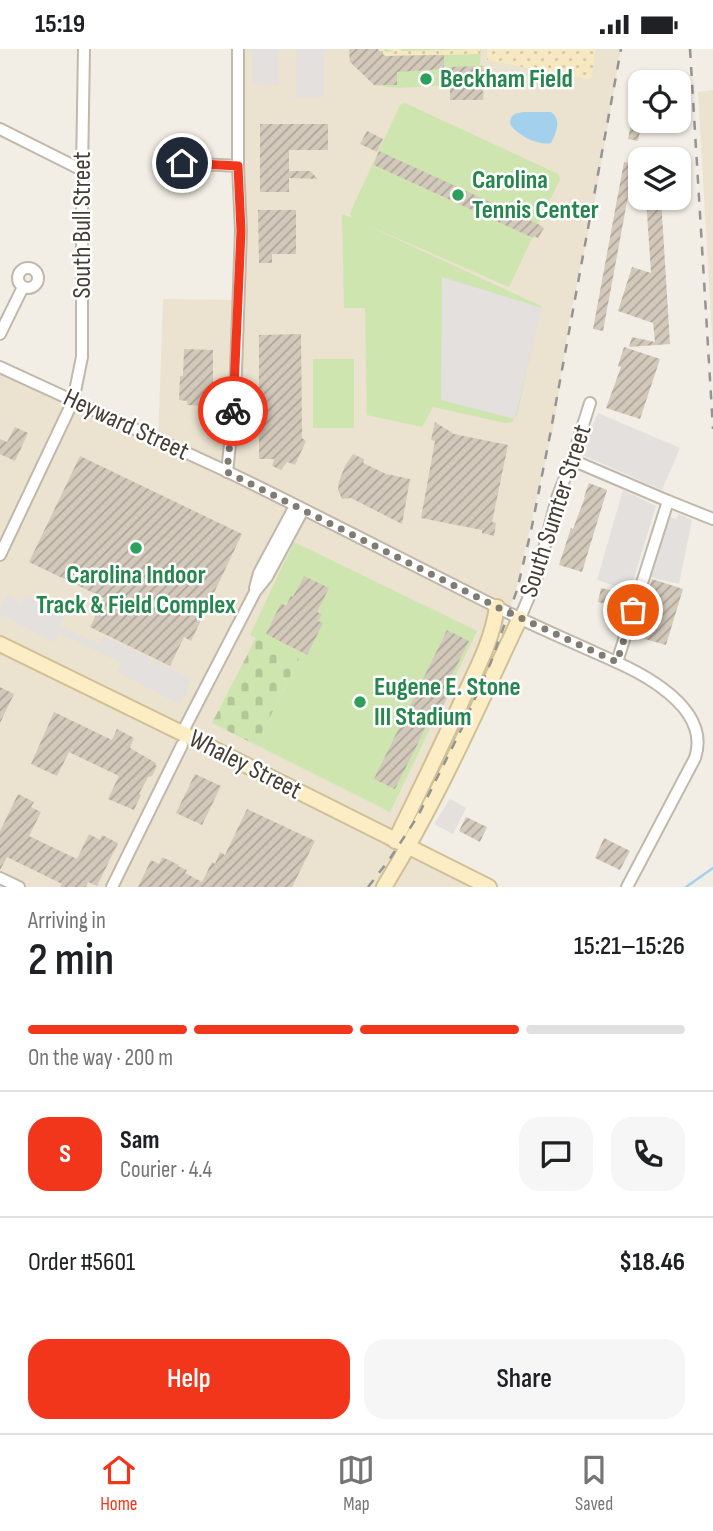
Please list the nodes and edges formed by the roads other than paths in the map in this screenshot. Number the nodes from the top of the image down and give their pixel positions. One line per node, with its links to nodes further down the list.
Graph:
1 (84, 49): 6 (street, South Bull Street)
2 (238, 49): 5 (street)
3 (0, 129): 6 (street)
4 (182, 163): 5 (street)
5 (238, 166): 13 (street)
6 (82, 170): 10 (street, South Bull Street)
7 (23, 286): 8 (street)
8 (0, 334)
9 (0, 367): 10 (street, Heyward Street)
10 (73, 401): 13 (street, Heyward Street); 17 (street, South Bull Street)
11 (590, 403): 12 (street, South Sumter Street)
12 (572, 460): 14 (street); 19 (street, South Sumter Street)
13 (227, 472): 15 (street, Heyward Street)
14 (668, 502): 16 (street); 21 (street)
15 (299, 508): 18 (street, Heyward Street); 22 (street)
16 (713, 519)
17 (0, 555)
18 (497, 607): 19 (street, Heyward Street); 23 (street)
19 (520, 618): 21 (street, Heyward Street); 23 (street)
20 (0, 644): 22 (street, Whaley Street)
21 (617, 662): 29 (street, Heyward Street)
22 (182, 739): 23 (street, Whaley Street); 26 (street)
23 (402, 844): 27 (street); 28 (street, Whaley Street)
24 (0, 878): 25 (street)
25 (19, 887)
26 (112, 887)
27 (384, 887)
28 (489, 887)
29 (627, 887)

